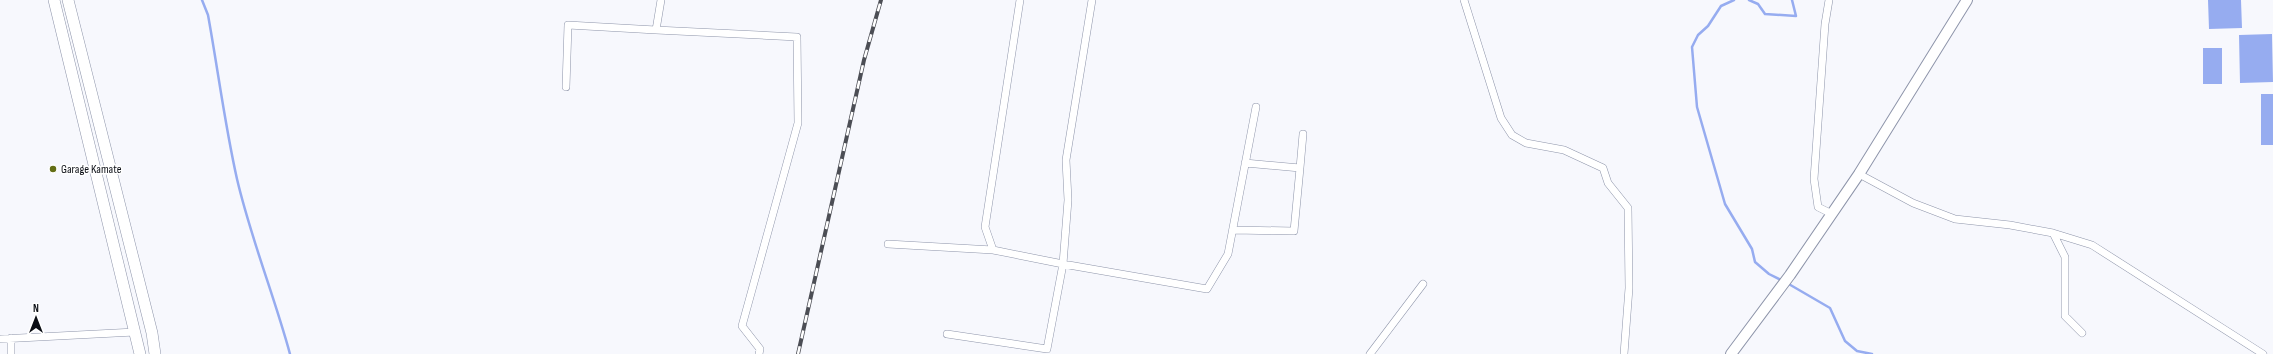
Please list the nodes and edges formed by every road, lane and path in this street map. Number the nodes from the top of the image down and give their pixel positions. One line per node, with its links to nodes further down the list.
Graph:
1 (54, 0): 23 (main road)
2 (68, 0): 31 (main road)
3 (661, 0): 9 (street)
4 (1020, 0): 20 (street)
5 (1092, 0): 21 (street)
6 (1464, 0): 34 (street)
7 (1829, 0): 16 (street)
8 (1967, 0): 15 (street)
9 (656, 30): 10 (street); 32 (street)
10 (566, 87)
11 (1256, 107): 13 (street)
12 (1303, 134): 14 (street)
13 (1245, 164): 14 (street); 17 (street)
14 (1300, 168): 17 (street)
15 (1859, 174): 16 (street); 18 (street)
16 (1832, 214): 35 (street)
17 (1234, 230): 21 (street)
18 (2053, 233): 24 (street); 36 (street)
19 (888, 244): 20 (street)
20 (993, 250): 21 (street)
21 (1063, 264): 28 (street)
22 (1422, 284): 33 (street)
23 (135, 332): 26 (street); 30 (main road)
24 (2082, 333)
25 (947, 334): 28 (street)
26 (11, 338): 27 (street); 29 (street)
27 (0, 339)
28 (1047, 351)
29 (11, 354)
30 (140, 354)
31 (155, 354)
32 (759, 354)
33 (1370, 354)
34 (1624, 354)
35 (1732, 354)
36 (2263, 354)

